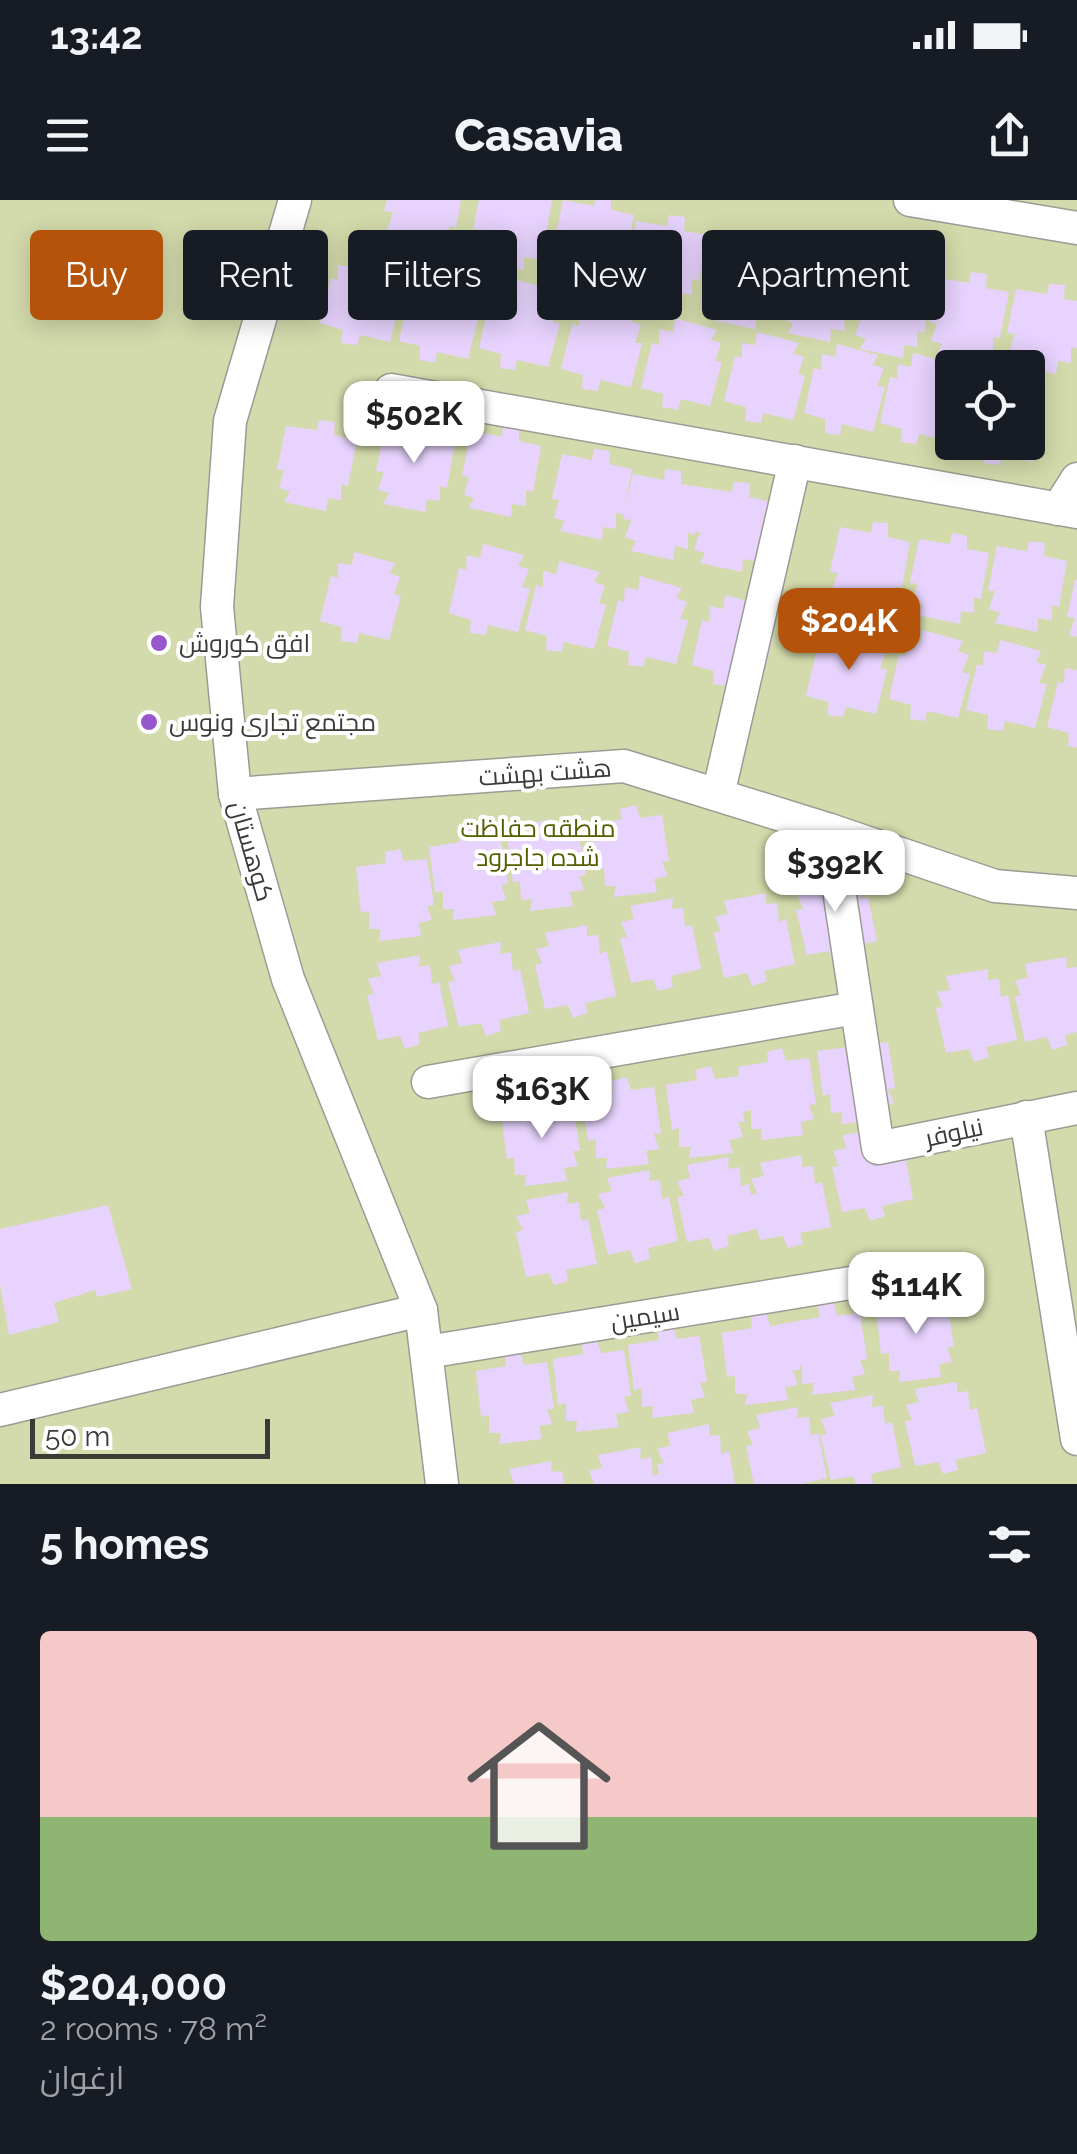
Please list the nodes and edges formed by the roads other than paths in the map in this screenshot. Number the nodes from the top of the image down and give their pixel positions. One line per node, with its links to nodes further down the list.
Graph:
1 (295, 200): 8 (street, کوهستان)
2 (910, 200): 3 (street)
3 (1077, 228)
4 (391, 390): 5 (street)
5 (795, 462): 7 (street); 9 (street)
6 (1077, 479): 7 (street)
7 (1068, 510)
8 (235, 794): 9 (street, هشت بهشت); 17 (street, کوهستان)
9 (718, 795): 10 (street, هشت بهشت)
10 (830, 830): 11 (street, هشت بهشت); 12 (street, نیلوفر)
11 (1077, 893)
12 (856, 1008): 13 (street); 15 (street, نیلوفر)
13 (428, 1082)
14 (1077, 1108): 15 (street)
15 (1026, 1117): 19 (street)
16 (863, 1281): 18 (street, سیمین)
17 (421, 1310): 18 (street, کوهستان); 20 (street)
18 (427, 1352): 22 (street, کوهستان)
19 (1070, 1359): 21 (street)
20 (0, 1410)
21 (1077, 1440)
22 (442, 1484)

